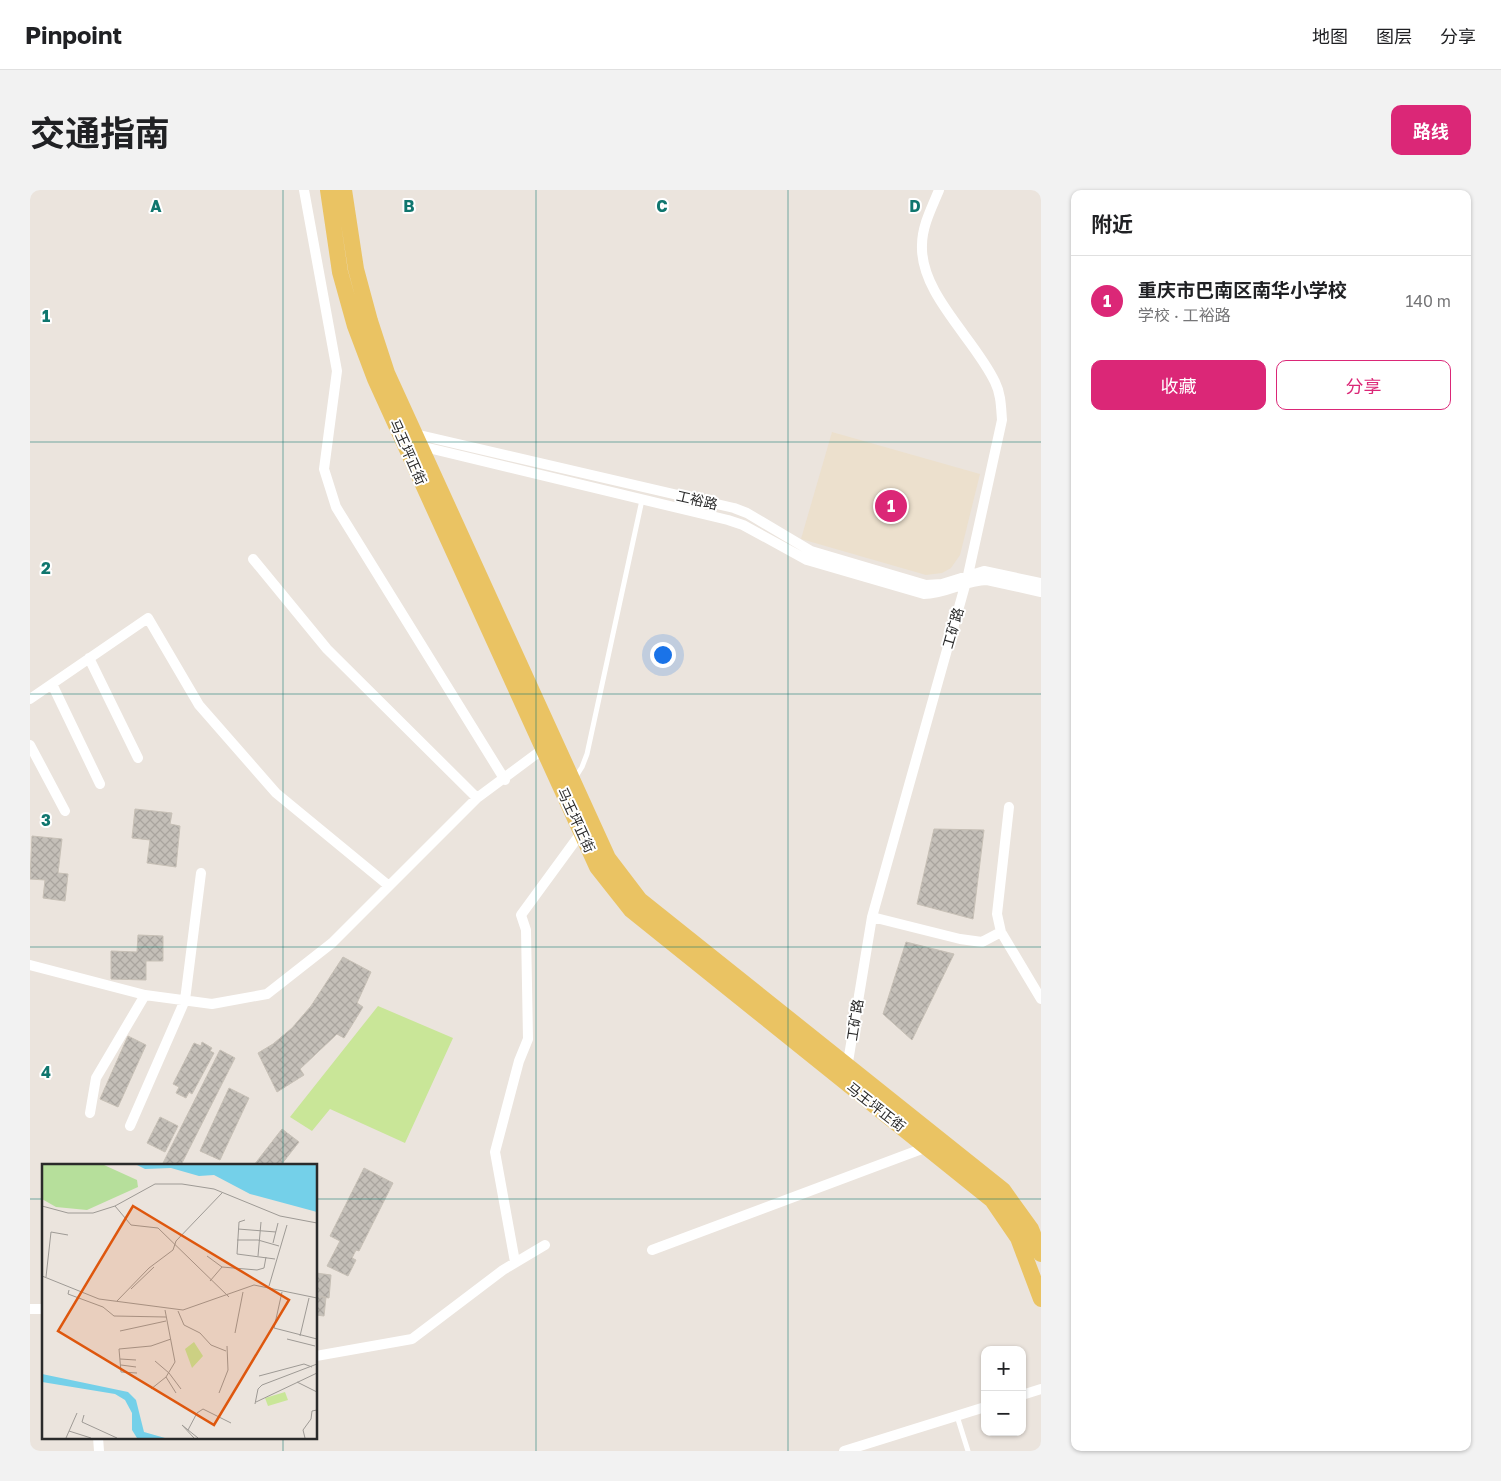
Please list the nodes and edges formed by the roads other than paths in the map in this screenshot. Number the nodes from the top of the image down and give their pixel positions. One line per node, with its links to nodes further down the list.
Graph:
1 (304, 190): 17 (street)
2 (328, 190): 15 (main road, 马王坪正街)
3 (344, 190): 5 (main road, 马王坪正街)
4 (939, 190): 8 (street, 工矿路)
5 (418, 440): 6 (street, 工裕路); 8 (street, 工裕路); 18 (main road, 马王坪正街)
6 (642, 500): 8 (street, 工裕路); 18 (lane)
7 (253, 560): 20 (street)
8 (966, 580): 9 (street); 10 (street); 26 (street, 工矿路)
9 (1041, 583)
10 (1041, 592)
11 (89, 658): 12 (street); 16 (street); 25 (street)
12 (52, 684): 13 (street); 19 (street)
13 (30, 699)
14 (30, 745): 22 (street)
15 (543, 749): 17 (street); 23 (main road, 马王坪正街)
16 (138, 758)
17 (505, 780): 20 (street)
18 (572, 782): 32 (main road, 马王坪正街)
19 (100, 784)
20 (477, 798): 25 (street)
21 (1009, 807): 27 (street)
22 (65, 811)
23 (581, 833): 33 (main road, 马王坪正街); 40 (street)
24 (201, 873): 30 (street)
25 (389, 886): 30 (street)
26 (872, 917): 27 (street); 32 (street, 工矿路)
27 (1001, 932): 31 (street)
28 (30, 965): 29 (street)
29 (145, 995): 30 (street); 34 (street)
30 (185, 1000): 35 (street)
31 (1041, 1000)
32 (847, 1065): 33 (street, 工矿路); 39 (main road, 马王坪正街)
33 (844, 1082): 36 (main road, 马王坪正街)
34 (90, 1113)
35 (130, 1126)
36 (927, 1148): 38 (street); 41 (main road, 马王坪正街)
37 (545, 1246): 40 (street)
38 (652, 1250)
39 (1041, 1254)
40 (515, 1262): 42 (street)
41 (1041, 1299)
42 (318, 1356)
43 (1041, 1389): 44 (street)
44 (1026, 1394)
45 (981, 1408): 46 (street)
46 (957, 1416): 49 (street); 50 (lane)
47 (98, 1438): 48 (street)
48 (99, 1451)
49 (844, 1451)
50 (968, 1451)

